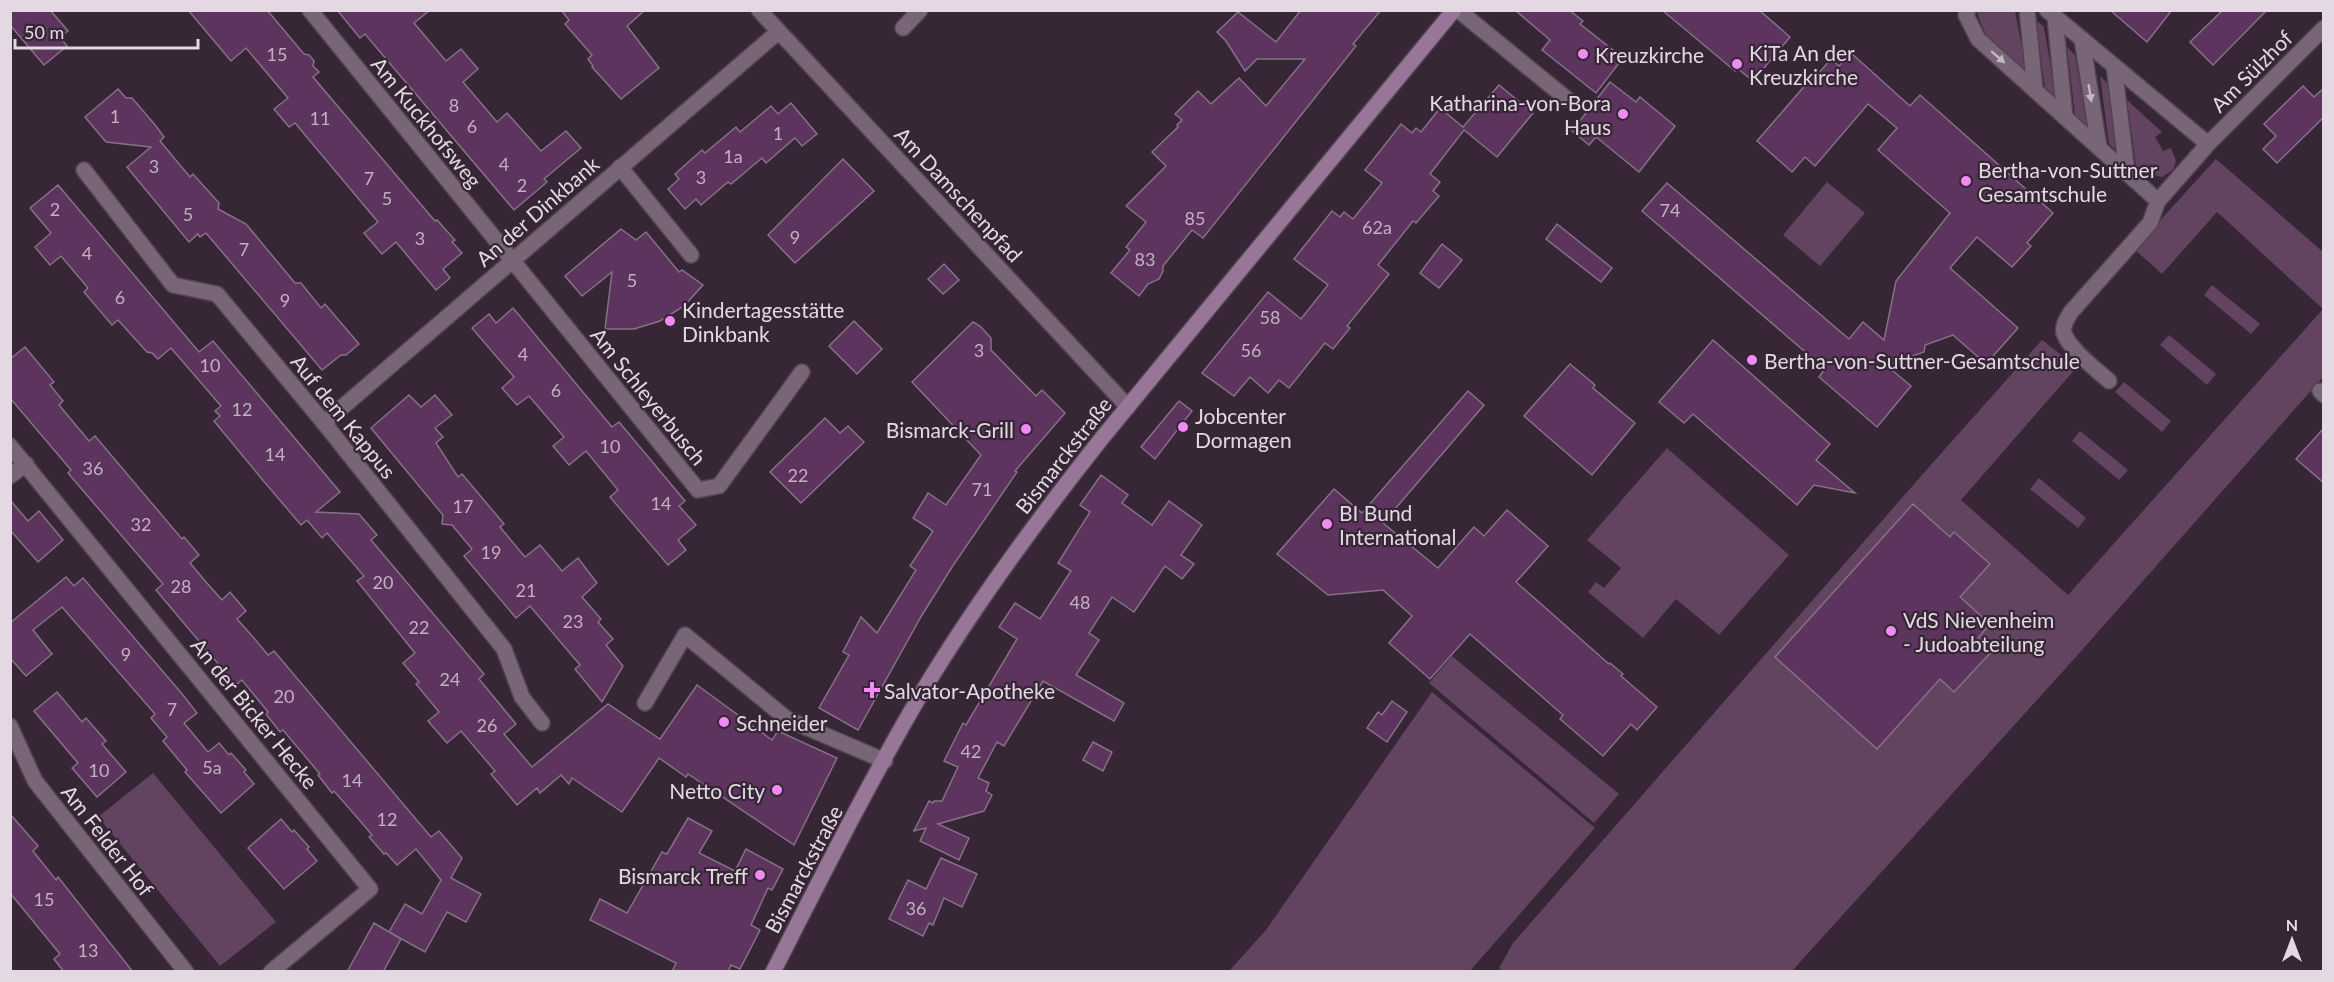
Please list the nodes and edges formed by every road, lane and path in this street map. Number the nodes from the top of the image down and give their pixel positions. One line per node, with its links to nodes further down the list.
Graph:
1 (310, 10): 23 (street, Am Kuckhofsweg)
2 (759, 10): 10 (street, Am Damschenpfad)
3 (920, 10): 8 (street)
4 (1456, 10): 14 (street); 26 (street, Bismarckstraße)
5 (1968, 10): 13 (street, one-way to 13)
6 (2026, 10): 13 (street)
7 (2051, 14): 11 (street); 15 (street)
8 (903, 28)
9 (2324, 28): 16 (street, Am Sülzhof)
10 (778, 32): 18 (street, An der Dinkbank); 26 (street, Am Damschenpfad)
11 (2082, 39): 12 (street); 17 (street, one-way to 17)
12 (2114, 66): 16 (street); 20 (street)
13 (2035, 90): 15 (street)
14 (1568, 99)
15 (2065, 117): 17 (street)
16 (2208, 144): 21 (street, Am Sülzhof)
17 (2098, 147): 20 (street)
18 (620, 167): 22 (street); 23 (street, An der Dinkbank)
19 (84, 170): 27 (street, Auf dem Kappus)
20 (2127, 172): 21 (street)
21 (2158, 201): 25 (street, Am Sülzhof)
22 (691, 255)
23 (512, 259): 24 (street, Am Schleyerbusch); 27 (street, An der Dinkbank)
24 (801, 372)
25 (2109, 381)
26 (1128, 407): 34 (street, Bismarckstraße)
27 (324, 423): 32 (street, Auf dem Kappus)
28 (10, 446): 29 (street, An der Bicker Hecke)
29 (26, 464): 30 (street); 36 (street, An der Bicker Hecke)
30 (10, 476)
31 (645, 703): 34 (street)
32 (542, 723)
33 (10, 726): 35 (street, Am Felder Hof)
34 (885, 761): 37 (street, Bismarckstraße)
35 (186, 972)
36 (271, 972)
37 (773, 972)

